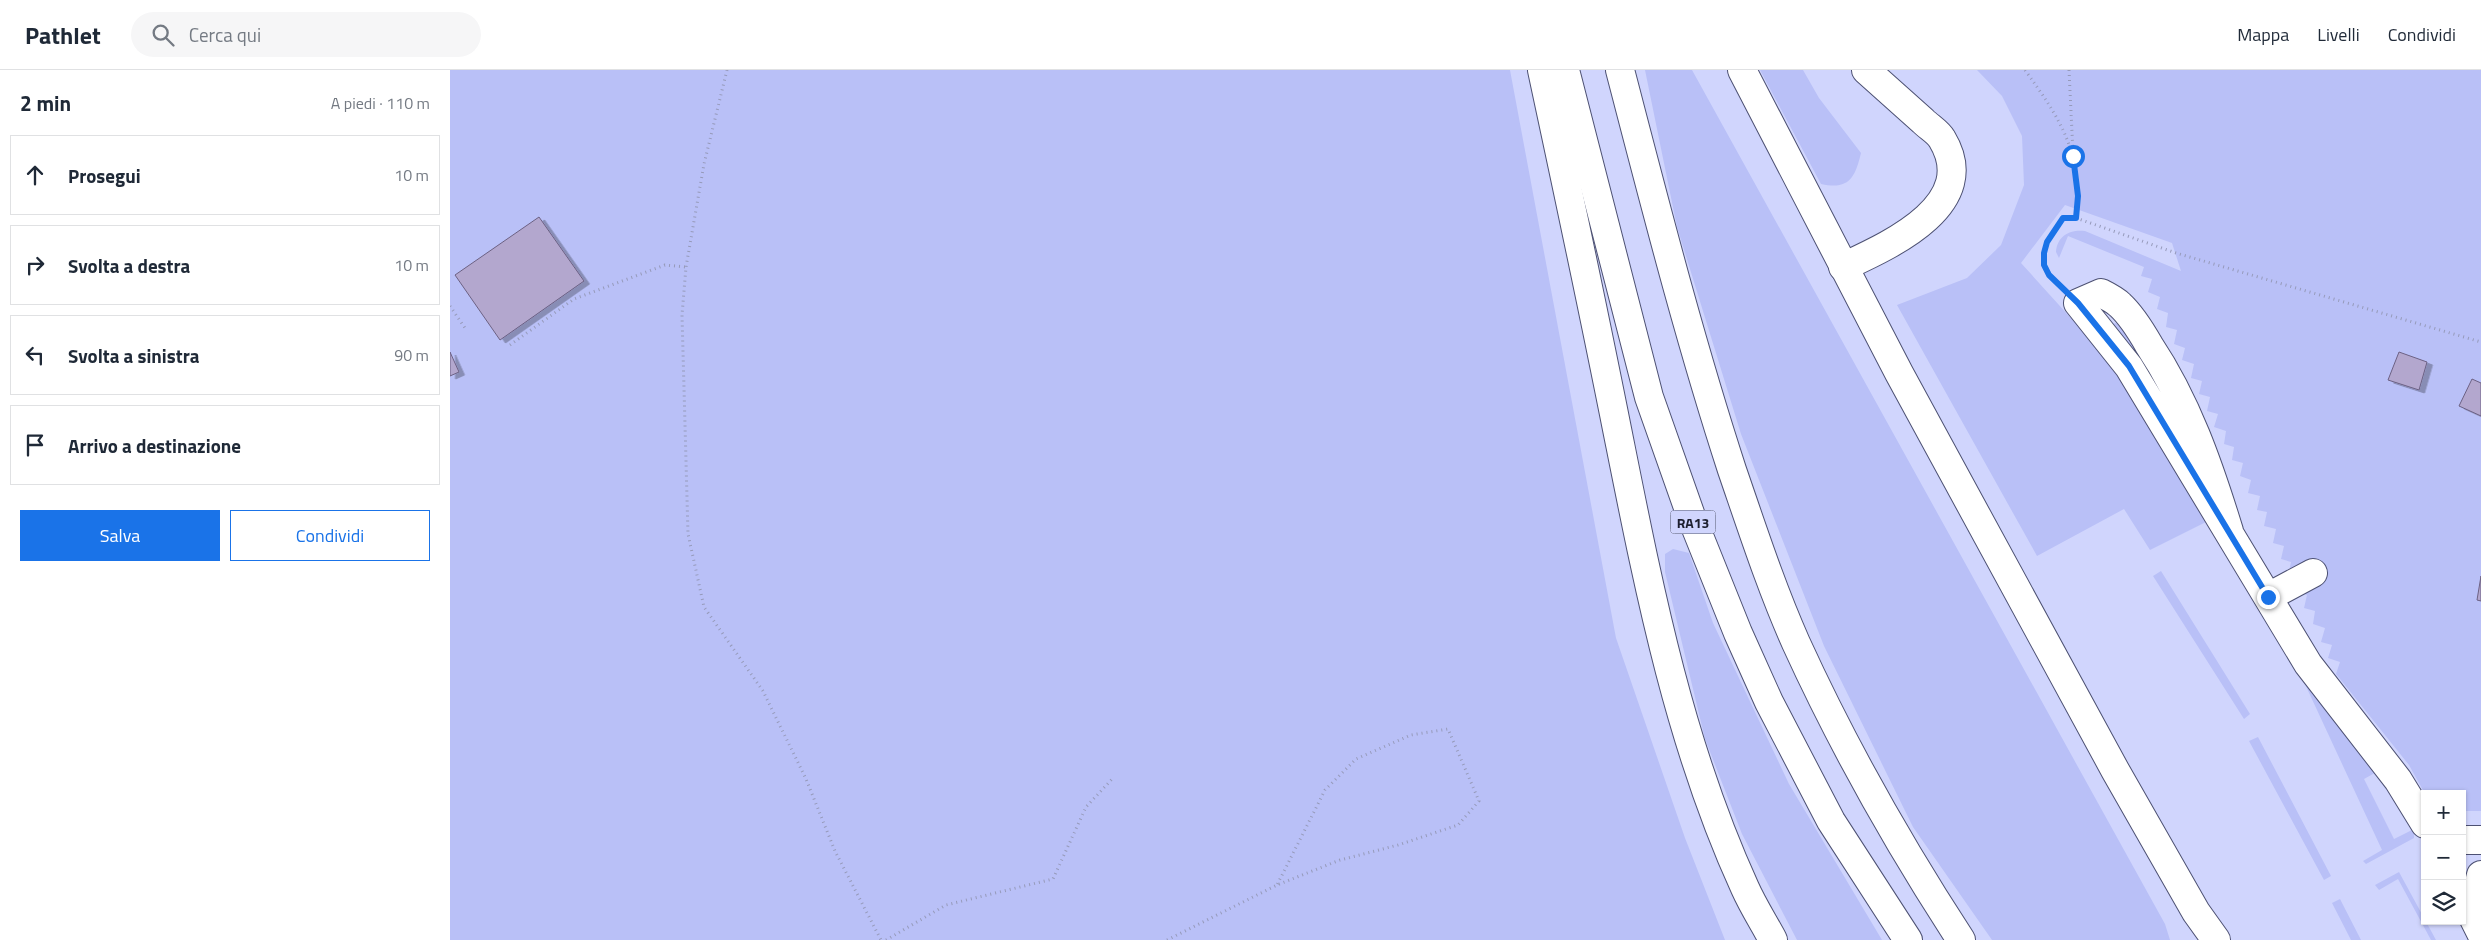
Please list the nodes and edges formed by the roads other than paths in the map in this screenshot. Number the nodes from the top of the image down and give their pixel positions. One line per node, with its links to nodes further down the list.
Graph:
1 (1542, 70): 16 (main road)
2 (1565, 70): 17 (main road, RA13)
3 (1620, 70): 18 (main road)
4 (1742, 70): 6 (main road)
5 (1866, 70): 6 (main road)
6 (1843, 267): 14 (main road)
7 (2078, 303): 9 (main road)
8 (2313, 573): 9 (main road)
9 (2268, 597): 10 (main road)
10 (2421, 817)
11 (2466, 840): 12 (main road)
12 (2481, 840)
13 (2481, 875): 15 (main road)
14 (2196, 912): 19 (main road); 20 (main road)
15 (2471, 914)
16 (1773, 940)
17 (1908, 940)
18 (1961, 940)
19 (2202, 940)
20 (2216, 940)

